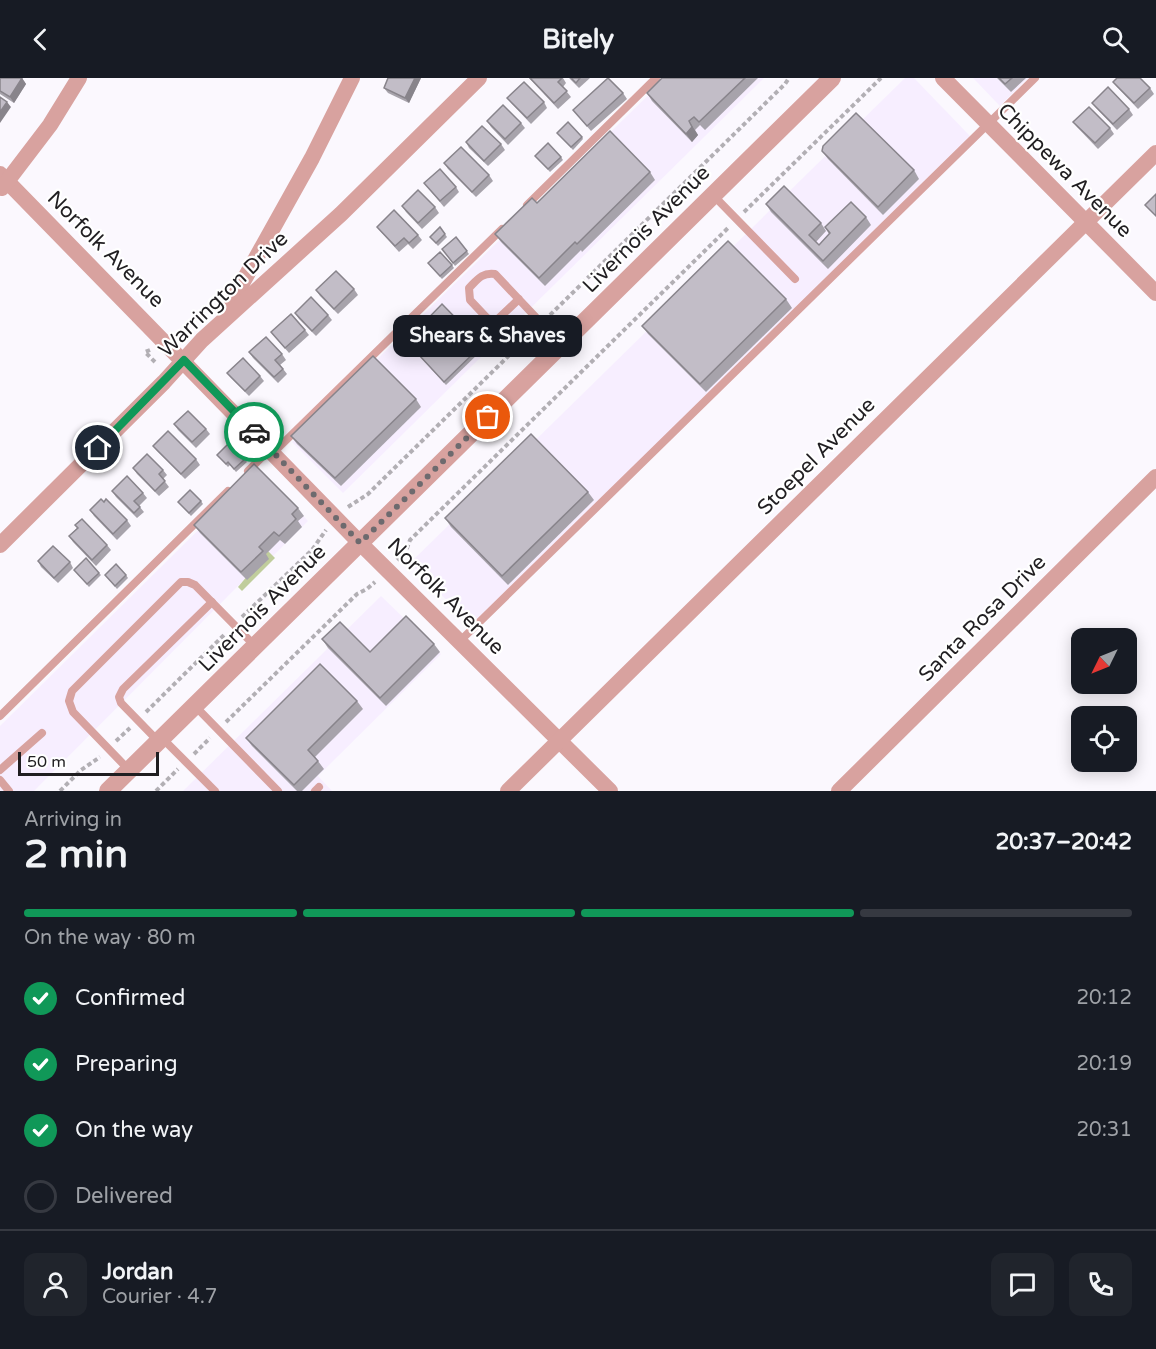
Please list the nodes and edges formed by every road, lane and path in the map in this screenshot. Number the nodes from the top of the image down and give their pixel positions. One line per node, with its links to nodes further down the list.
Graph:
1 (79, 78): 12 (street)
2 (352, 78): 22 (street)
3 (479, 78): 22 (street, Warrington Drive)
4 (656, 78): 14 (lane)
5 (789, 78): 21 (path)
6 (832, 78): 13 (street, Livernois Avenue)
7 (881, 78): 15 (path)
8 (943, 78): 10 (street, Chippewa Avenue)
9 (1035, 78): 10 (lane)
10 (989, 124): 16 (street, Chippewa Avenue); 39 (lane)
11 (1156, 153): 16 (street, Stoepel Avenue)
12 (3, 182): 25 (street, Norfolk Avenue)
13 (713, 195): 15 (lane); 23 (street, Livernois Avenue)
14 (522, 210)
15 (737, 219): 18 (lane); 35 (path)
16 (1085, 222): 19 (street, Chippewa Avenue); 47 (street, Stoepel Avenue)
17 (505, 226): 27 (lane)
18 (795, 279)
19 (1156, 294)
20 (519, 299): 20 (lane); 21 (lane)
21 (541, 323): 23 (lane); 31 (path)
22 (219, 324): 25 (street, Warrington Drive)
23 (561, 344): 33 (street, Livernois Avenue)
24 (145, 352): 26 (path)
25 (184, 360): 27 (street, Norfolk Avenue); 34 (street, Warrington Drive)
26 (156, 363)
27 (272, 451): 28 (lane); 33 (street, Norfolk Avenue)
28 (243, 476)
29 (1156, 477): 61 (street, Santa Rosa Drive)
30 (235, 484): 42 (lane)
31 (354, 502)
32 (323, 533): 38 (path)
33 (360, 543): 39 (street, Norfolk Avenue); 40 (street, Livernois Avenue)
34 (0, 545)
35 (406, 552)
36 (377, 579): 44 (path)
37 (212, 602): 38 (lane); 43 (lane); 48 (lane)
38 (235, 625): 40 (lane); 43 (path)
39 (460, 641): 47 (street, Norfolk Avenue)
40 (255, 646): 41 (street, Livernois Avenue)
41 (195, 705): 44 (lane); 46 (street, Livernois Avenue)
42 (0, 716)
43 (138, 720): 46 (lane); 48 (path)
44 (218, 730): 49 (path); 58 (lane)
45 (42, 733): 50 (lane)
46 (160, 739): 49 (lane); 51 (street, Livernois Avenue)
47 (560, 741): 59 (street, Stoepel Avenue); 60 (street, Norfolk Avenue)
48 (108, 749): 51 (lane); 54 (path)
49 (185, 762): 56 (path); 57 (lane)
50 (0, 770)
51 (129, 770): 55 (street, Livernois Avenue)
52 (0, 780): 53 (lane)
53 (9, 791)
54 (60, 791)
55 (108, 791)
56 (156, 791)
57 (215, 791)
58 (278, 791)
59 (508, 791)
60 (610, 791)
61 (839, 791)

